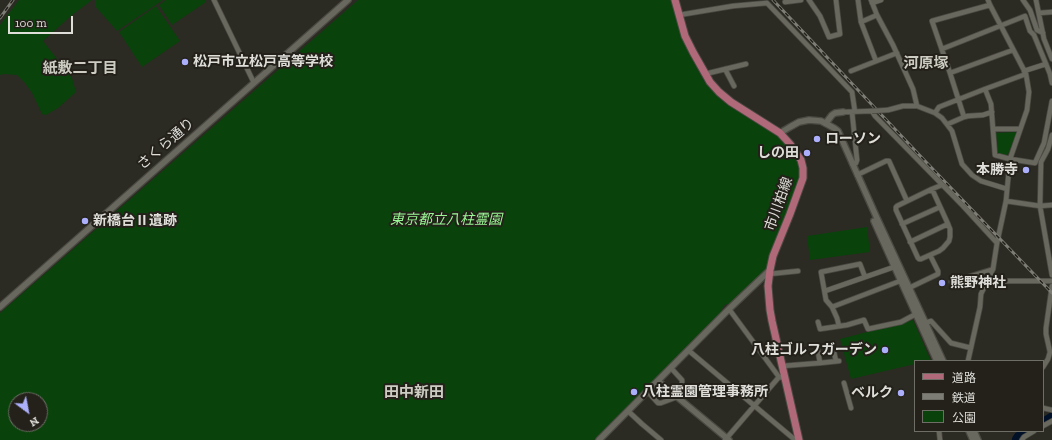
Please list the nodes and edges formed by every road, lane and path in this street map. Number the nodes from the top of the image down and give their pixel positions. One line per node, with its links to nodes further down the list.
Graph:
1 (214, 0): 35 (street)
2 (348, 0): 35 (street, さくら通り)
3 (675, 0): 17 (main road, 市川柏線)
4 (801, 0): 12 (street)
5 (809, 0): 6 (street)
6 (836, 0)
7 (858, 0): 19 (street)
8 (881, 0): 13 (street)
9 (988, 0): 14 (street)
10 (1023, 0): 21 (street)
11 (1036, 0): 16 (street)
12 (785, 2)
13 (871, 2): 18 (street)
14 (990, 5): 20 (street); 22 (street)
15 (1052, 12): 16 (street)
16 (1039, 13): 21 (street)
17 (679, 15): 34 (main road, 市川柏線); 44 (street)
18 (877, 15): 19 (street); 25 (street)
19 (861, 22): 27 (street)
20 (1001, 26): 22 (street); 23 (street); 29 (street)
21 (1043, 33): 24 (street)
22 (942, 49): 32 (street)
23 (1013, 50): 32 (street); 33 (street)
24 (1050, 50): 26 (street)
25 (897, 53): 27 (street); 41 (street)
26 (1052, 58)
27 (876, 61): 31 (street)
28 (746, 64): 30 (street)
29 (1046, 64): 33 (street); 36 (street)
30 (725, 69): 34 (street); 37 (street)
31 (851, 72)
32 (950, 73): 39 (street)
33 (1025, 73): 38 (street); 51 (street)
34 (704, 74): 52 (main road, 市川柏線)
35 (254, 83): 83 (street, さくら通り)
36 (1052, 83)
37 (734, 86)
38 (985, 89): 39 (street); 45 (street)
39 (959, 100): 46 (street); 47 (street)
40 (1052, 101): 54 (street)
41 (917, 106): 42 (street, bridge); 46 (street)
42 (872, 111): 44 (street); 57 (street)
43 (843, 112): 44 (street); 48 (street)
44 (854, 112): 55 (street)
45 (992, 112): 47 (street); 50 (street)
46 (935, 113): 49 (street)
47 (964, 117): 49 (street)
48 (826, 123): 52 (street); 55 (street); 70 (street)
49 (948, 124): 59 (street)
50 (993, 129): 51 (street); 54 (street)
51 (1020, 129): 54 (street)
52 (780, 133): 73 (main road, 市川柏線)
53 (1052, 135): 63 (street)
54 (1010, 159): 59 (street)
55 (852, 164): 56 (street)
56 (857, 175): 60 (street); 81 (street)
57 (942, 185): 58 (street); 68 (street)
58 (932, 189): 60 (street); 64 (street)
59 (1007, 189): 61 (street)
60 (907, 201): 65 (street)
61 (1006, 201): 63 (street); 68 (street)
62 (1052, 205): 63 (street)
63 (1040, 206): 74 (street)
64 (940, 207): 65 (street); 66 (street)
65 (902, 224): 67 (street)
66 (948, 224): 67 (street); 69 (street)
67 (910, 242): 69 (street)
68 (997, 243): 71 (street)
69 (930, 255): 81 (street)
70 (894, 267): 75 (street); 77 (street)
71 (993, 269): 76 (street); 79 (street)
72 (798, 271): 73 (street)
73 (769, 272): 86 (street); 99 (main road, 市川柏線)
74 (1052, 274)
75 (865, 277): 82 (street); 82 (street)
76 (989, 279): 78 (street); 93 (street)
77 (900, 281): 85 (street); 87 (street)
78 (1052, 281)
79 (951, 282)
80 (1052, 286): 84 (street)
81 (909, 288): 89 (street)
82 (825, 291): 85 (street)
83 (0, 307)
84 (1051, 307): 100 (street)
85 (832, 308): 90 (street)
86 (729, 309): 94 (street); 102 (street)
87 (916, 314): 90 (street); 95 (street)
88 (818, 322): 90 (street)
89 (925, 323): 93 (street); 96 (street)
90 (839, 326)
91 (817, 346): 98 (street)
92 (833, 348): 98 (street)
93 (971, 348): 97 (street)
94 (688, 350): 101 (street); 107 (street)
95 (936, 360)
96 (943, 360)
97 (968, 360)
98 (820, 363): 99 (street)
99 (782, 366): 102 (main road, 市川柏線)
100 (1044, 366)
101 (671, 368): 103 (street); 106 (street)
102 (782, 377): 107 (street); 114 (main road, 市川柏線)
103 (658, 381): 105 (street); 106 (street)
104 (844, 382): 108 (street)
105 (647, 392): 106 (street); 109 (street)
106 (677, 397): 111 (street)
107 (754, 405): 111 (street); 114 (street)
108 (851, 408)
109 (628, 411): 112 (street); 113 (street)
110 (1032, 432): 115 (street)
111 (727, 439)
112 (600, 440)
113 (661, 440)
114 (796, 440)
115 (1022, 440)

